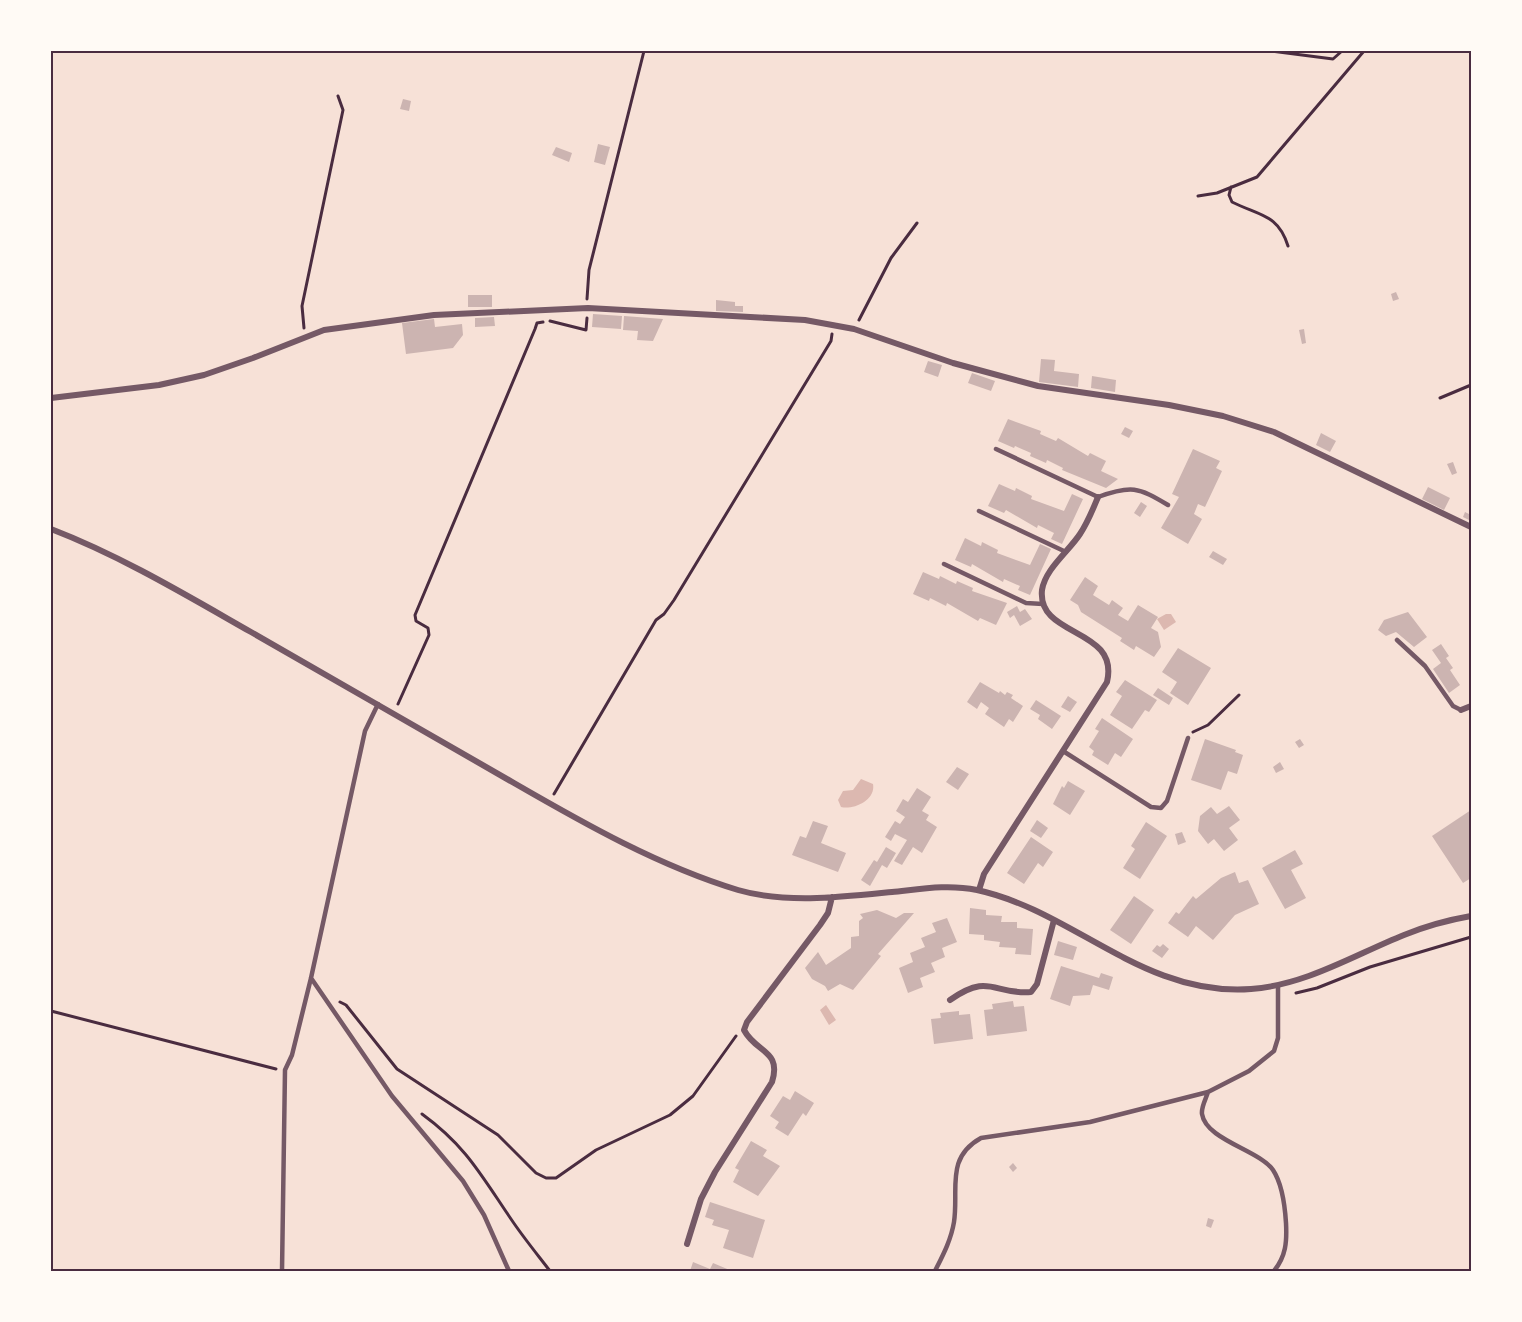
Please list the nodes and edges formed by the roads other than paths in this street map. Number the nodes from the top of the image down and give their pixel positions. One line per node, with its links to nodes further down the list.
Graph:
1 (51, 398): 6 (street)
2 (996, 449): 3 (lane)
3 (1098, 496): 4 (lane); 8 (street)
4 (1168, 505)
5 (979, 511): 8 (lane)
6 (1471, 527)
7 (51, 530): 12 (street)
8 (1066, 552): 10 (street)
9 (944, 564): 10 (lane)
10 (1043, 604): 16 (street)
11 (1397, 640): 14 (lane)
12 (378, 704): 18 (street); 21 (lane)
13 (1471, 706): 14 (street)
14 (1461, 710)
15 (1188, 738): 16 (lane)
16 (1063, 751): 17 (street)
17 (979, 890): 18 (street); 20 (street)
18 (832, 897): 25 (street)
19 (1471, 916): 22 (street)
20 (1054, 920): 22 (street); 23 (street)
21 (311, 978): 26 (lane); 27 (lane)
22 (1278, 986): 24 (lane)
23 (950, 1000)
24 (1208, 1092): 28 (lane); 29 (lane)
25 (687, 1244)
26 (282, 1271)
27 (509, 1271)
28 (935, 1271)
29 (1274, 1271)

